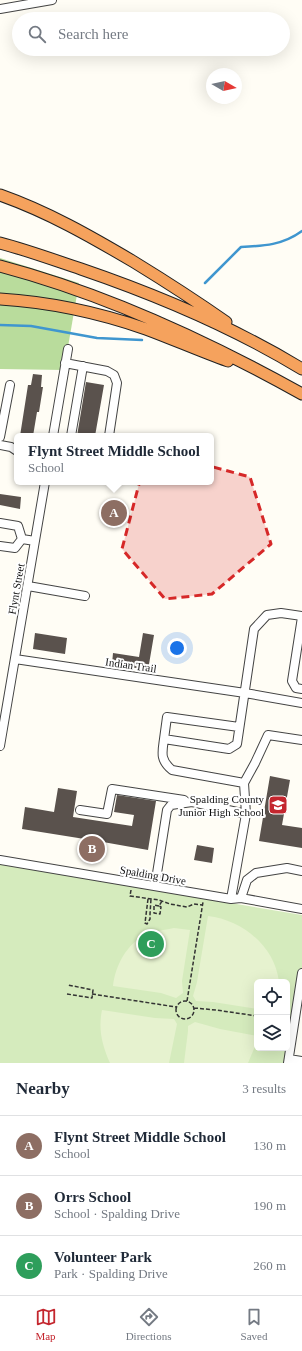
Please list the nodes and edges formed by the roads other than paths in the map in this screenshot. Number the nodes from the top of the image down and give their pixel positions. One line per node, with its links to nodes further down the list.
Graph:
1 (52, 0): 2 (street)
2 (0, 9)
3 (0, 195): 7 (highway)
4 (0, 243): 7 (highway)
5 (0, 266): 12 (highway)
6 (0, 299): 12 (highway)
7 (249, 339): 11 (highway)
8 (68, 349): 9 (street)
9 (66, 363): 10 (street); 15 (street)
10 (83, 366): 16 (street); 17 (street)
11 (302, 369)
12 (271, 377): 14 (highway)
13 (10, 385): 18 (street)
14 (302, 394)
15 (54, 433)
16 (72, 433)
17 (109, 433)
18 (0, 437)
19 (0, 444): 20 (street)
20 (14, 449)
21 (44, 485): 24 (street, Flynt Street)
22 (0, 523): 23 (street)
23 (22, 539): 24 (street); 25 (street)
24 (35, 541): 26 (street, Flynt Street)
25 (0, 546)
26 (28, 586): 27 (street); 29 (street, Flynt Street)
27 (85, 596)
28 (302, 616): 30 (street); 31 (street)
29 (15, 659): 31 (street, Indian Trail); 32 (street, Flynt Street)
30 (302, 689)
31 (244, 692): 33 (street, Indian Trail); 34 (street)
32 (4, 700): 38 (street, Flynt Street)
33 (302, 703)
34 (239, 727): 36 (street); 36 (street)
35 (302, 736): 37 (street)
36 (164, 739): 39 (street)
37 (302, 740): 39 (street)
38 (0, 746)
39 (244, 783): 42 (street)
40 (192, 802): 41 (street); 42 (street); 45 (street)
41 (80, 810)
42 (246, 814): 47 (street)
43 (0, 860): 45 (street, Spalding Drive)
44 (302, 871): 46 (street)
45 (155, 886): 47 (street, Spalding Drive)
46 (241, 898): 47 (street, Spalding Drive); 48 (street, Spalding Drive)
47 (230, 899)
48 (302, 908)
49 (302, 973): 50 (street)
50 (288, 1061): 51 (street)
51 (302, 1061)

